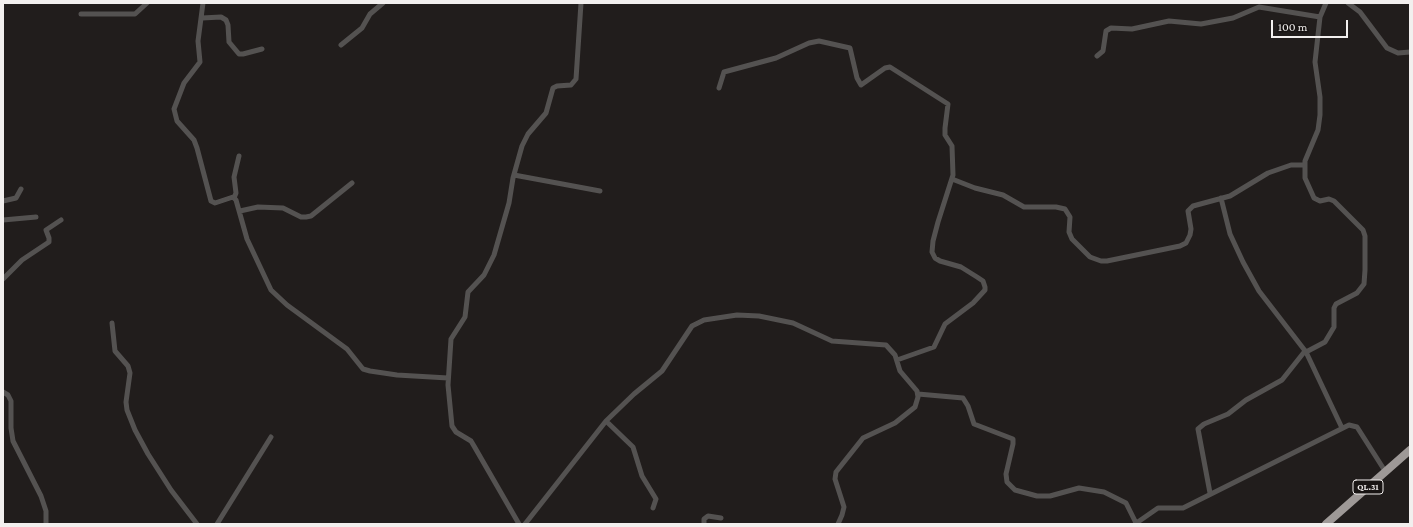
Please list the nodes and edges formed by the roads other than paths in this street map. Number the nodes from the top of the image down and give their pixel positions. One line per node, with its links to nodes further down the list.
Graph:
1 (147, 3): 7 (street)
2 (203, 3): 9 (street)
3 (383, 3): 10 (street)
4 (581, 3): 17 (street)
5 (1326, 3): 8 (street)
6 (1348, 3): 12 (street)
7 (81, 14)
8 (1320, 17): 13 (street); 16 (street)
9 (202, 18): 11 (street); 22 (street)
10 (341, 44)
11 (262, 49)
12 (1410, 52)
13 (1097, 56)
14 (719, 88): 18 (street)
15 (239, 156): 22 (street)
16 (1304, 165): 23 (street); 31 (street)
17 (514, 175): 21 (street); 33 (street)
18 (952, 179): 23 (street); 32 (street)
19 (352, 183): 25 (street)
20 (21, 189): 24 (street)
21 (600, 191)
22 (234, 198): 25 (street)
23 (1221, 198): 31 (street)
24 (3, 201)
25 (240, 211): 33 (street)
26 (36, 217): 27 (street)
27 (3, 220)
28 (62, 220): 29 (street)
29 (3, 279)
30 (112, 323): 46 (street)
31 (1306, 351): 37 (street); 41 (street)
32 (897, 360): 35 (street); 36 (street)
33 (448, 378): 48 (street)
34 (3, 392): 45 (street)
35 (918, 394): 44 (street); 51 (street)
36 (606, 421): 42 (street); 49 (street)
37 (1342, 428): 40 (street); 41 (street)
38 (271, 438): 47 (street)
39 (1410, 450): 40 (highway, QL.31)
40 (1385, 471): 52 (highway, QL.31)
41 (1210, 493): 44 (street)
42 (653, 508)
43 (721, 518): 50 (street)
44 (1136, 523)
45 (46, 524)
46 (197, 524)
47 (217, 524)
48 (519, 524)
49 (526, 524)
50 (704, 524)
51 (838, 524)
52 (1326, 524)

